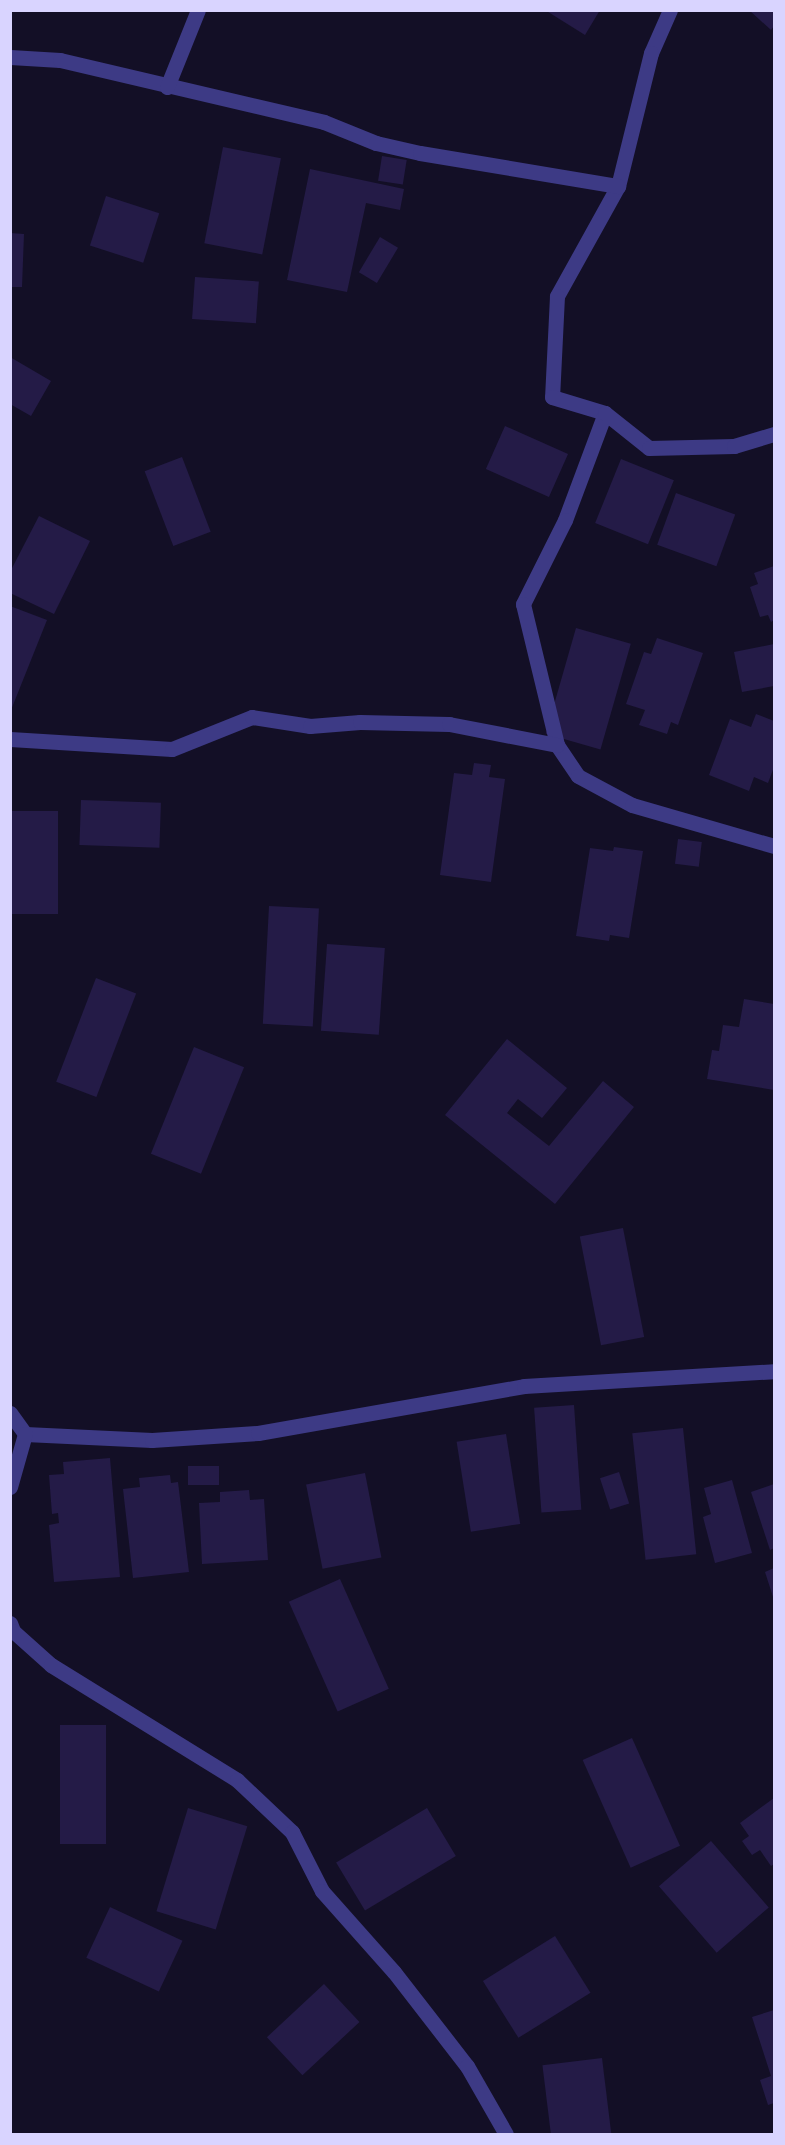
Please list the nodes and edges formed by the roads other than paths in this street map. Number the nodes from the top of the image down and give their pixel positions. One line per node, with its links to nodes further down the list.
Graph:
1 (198, 10): 4 (street)
2 (670, 10): 5 (street)
3 (10, 57): 4 (street)
4 (167, 87): 5 (street)
5 (618, 186): 6 (street)
6 (605, 413): 7 (street); 9 (street)
7 (774, 434)
8 (10, 739): 9 (street)
9 (557, 745): 10 (street)
10 (774, 846)
11 (774, 1371): 13 (street)
12 (10, 1413): 13 (street)
13 (25, 1434): 14 (street)
14 (10, 1487)
15 (10, 1623): 16 (street)
16 (506, 2134)

